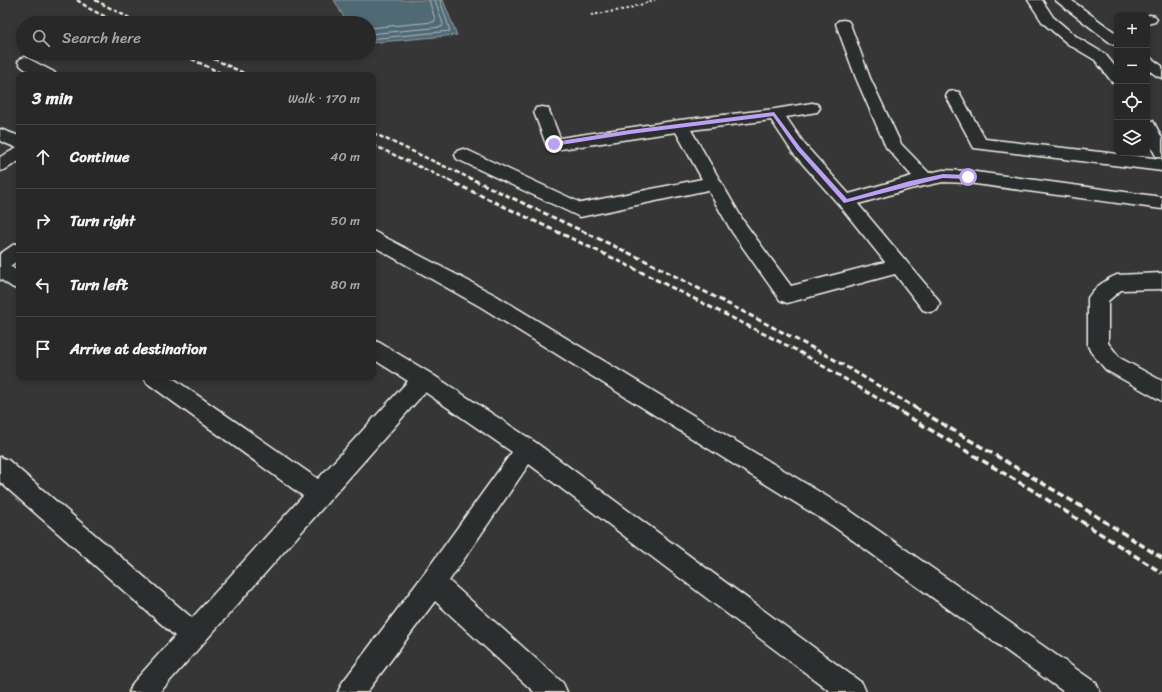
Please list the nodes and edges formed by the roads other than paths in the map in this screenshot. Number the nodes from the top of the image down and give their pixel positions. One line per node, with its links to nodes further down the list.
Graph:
1 (1035, 0): 9 (street)
2 (1062, 0): 4 (street)
3 (843, 24): 23 (street)
4 (1114, 36)
5 (25, 62): 7 (street)
6 (1150, 64): 8 (street)
7 (43, 72)
8 (1162, 73)
9 (1114, 75)
10 (954, 96): 22 (street)
11 (812, 108): 13 (street)
12 (542, 112): 14 (street)
13 (774, 114): 14 (street); 25 (street)
14 (680, 125): 24 (street)
15 (1150, 130): 18 (street)
16 (0, 134): 17 (street)
17 (16, 142)
18 (1162, 152)
19 (16, 155): 21 (street)
20 (463, 155): 24 (street)
21 (0, 165)
22 (1162, 165)
23 (926, 180): 25 (street); 26 (street)
24 (713, 183): 30 (street)
25 (846, 201): 30 (street)
26 (1162, 204)
27 (376, 240): 48 (street)
28 (16, 252): 29 (street)
29 (0, 264)
30 (899, 266): 34 (street)
31 (0, 269): 32 (street)
32 (16, 280)
33 (1162, 281): 38 (street)
34 (930, 304)
35 (376, 351): 36 (street)
36 (423, 379): 39 (street); 41 (street)
37 (158, 380): 41 (street)
38 (1162, 392)
39 (527, 449): 42 (street); 47 (street)
40 (0, 468): 43 (street)
41 (320, 494): 43 (street)
42 (433, 583): 45 (street); 46 (street)
43 (193, 635): 44 (street)
44 (142, 692)
45 (351, 692)
46 (554, 692)
47 (853, 692)
48 (1087, 692)

